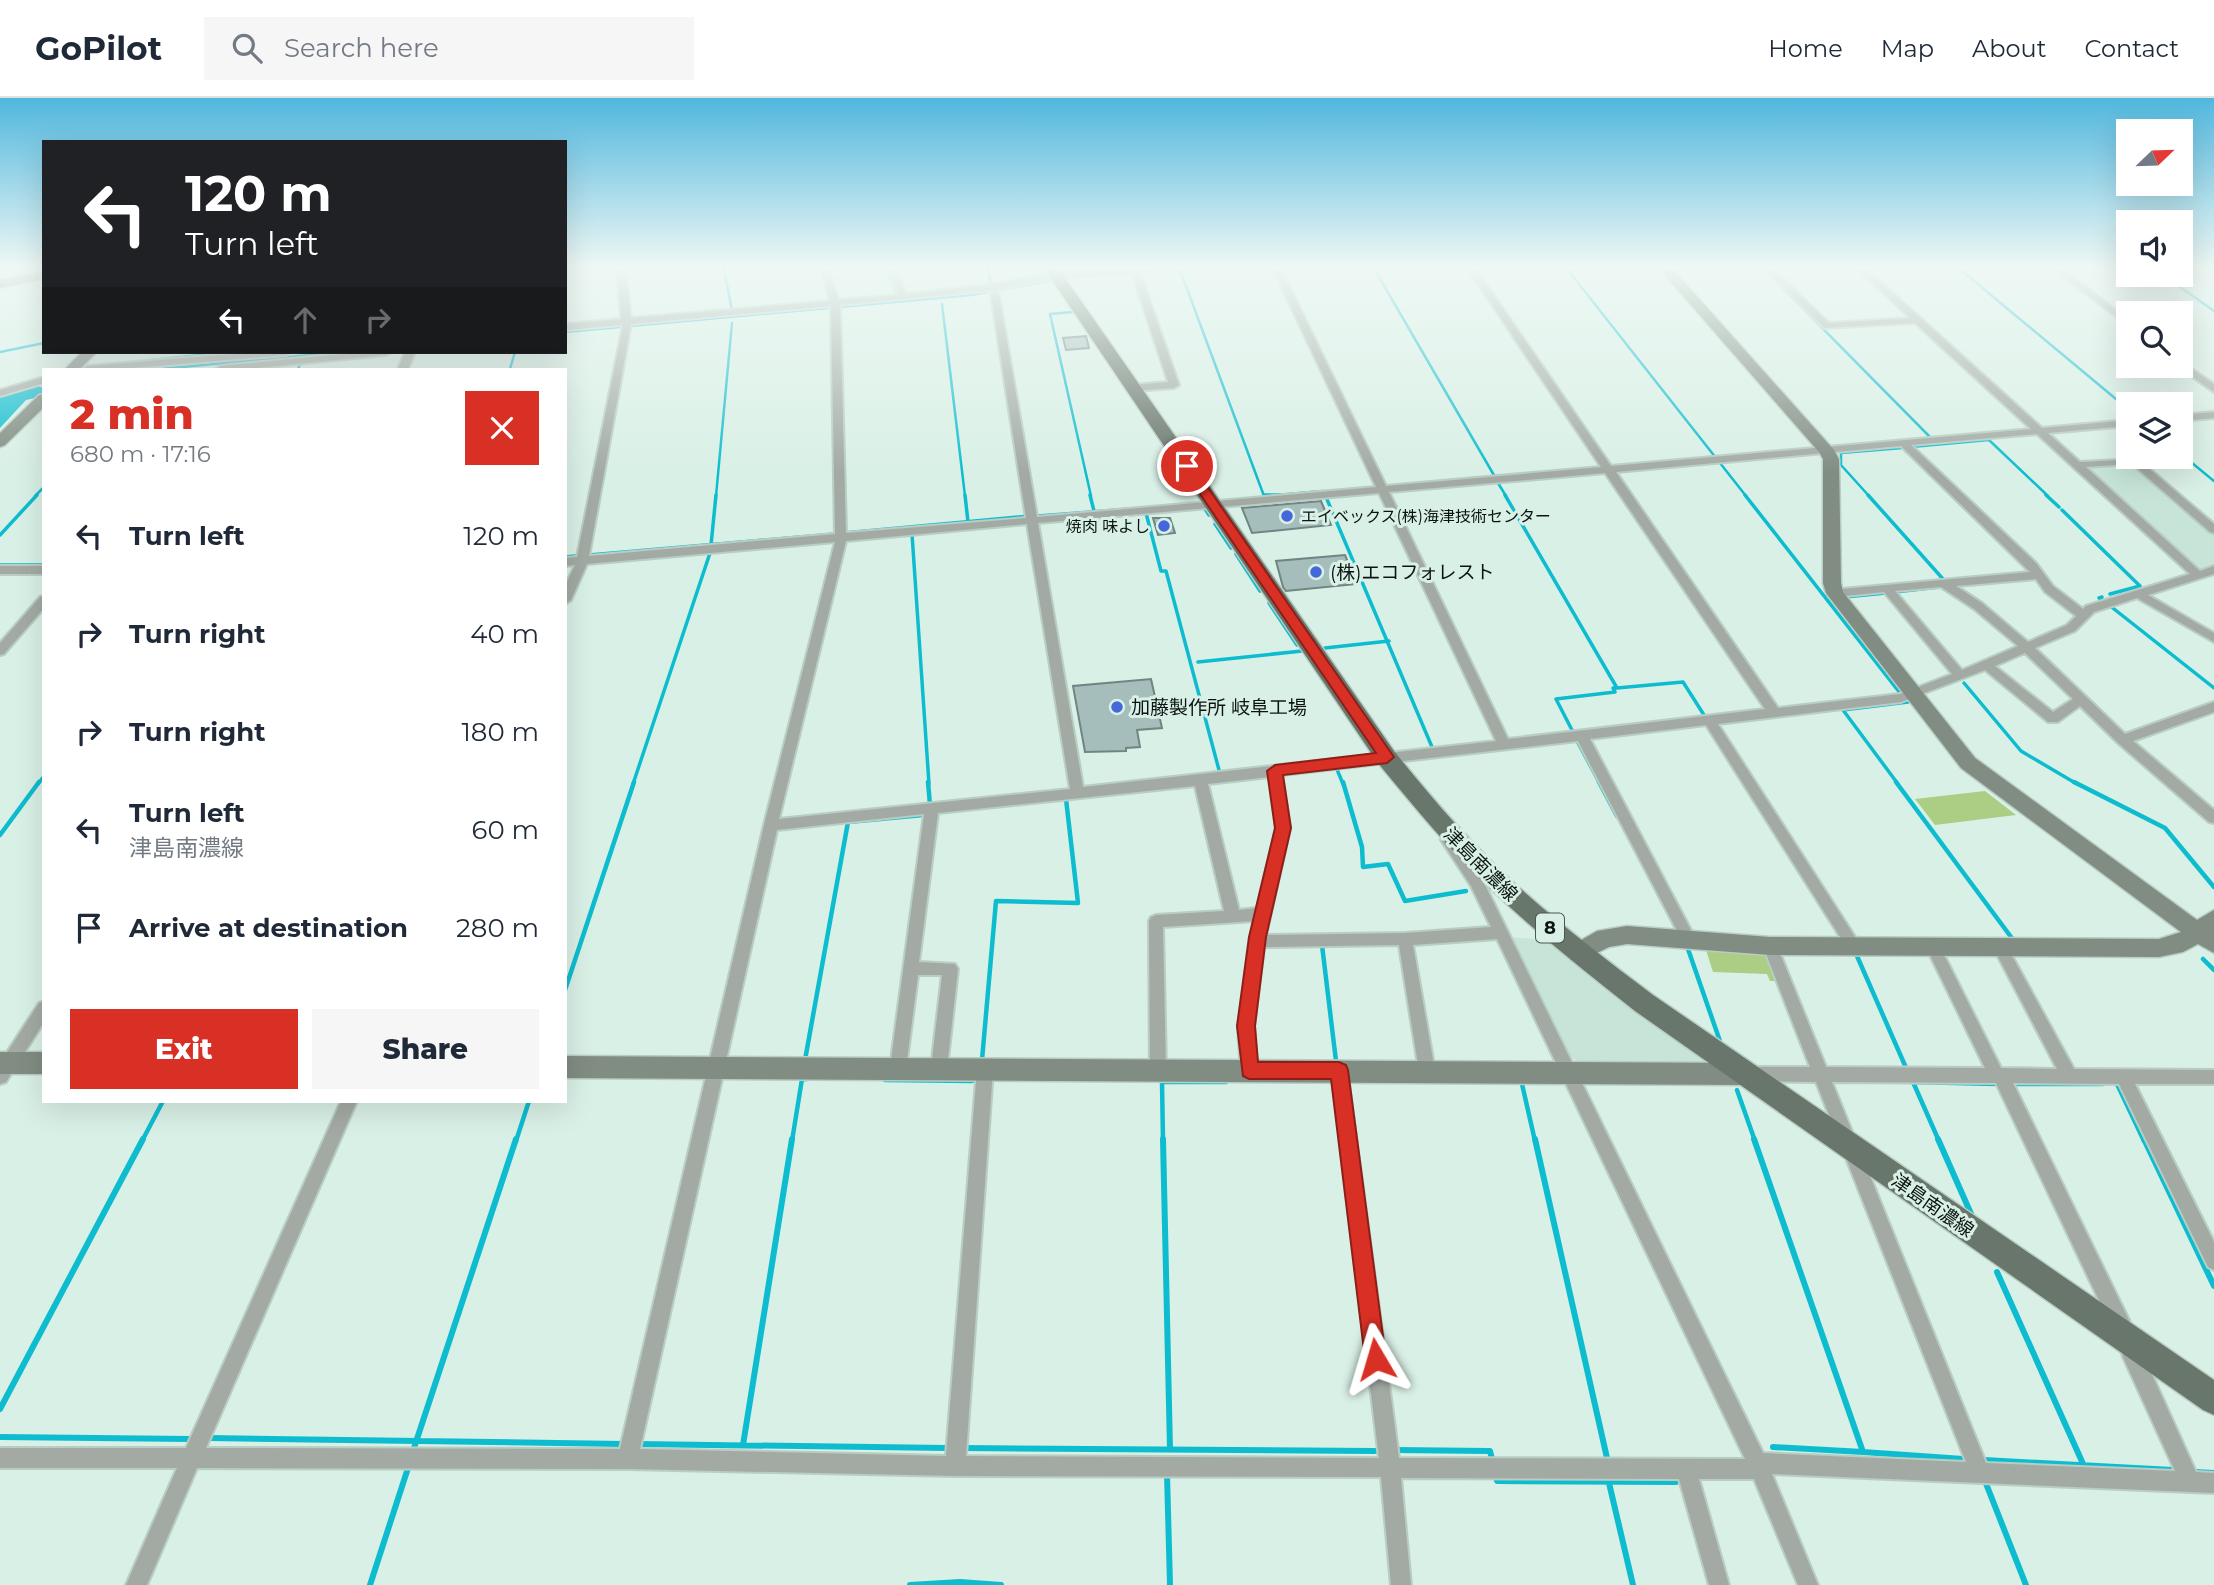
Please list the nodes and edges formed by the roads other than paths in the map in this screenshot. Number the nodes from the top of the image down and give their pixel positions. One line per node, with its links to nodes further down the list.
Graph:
1 (625, 334): 38 (street)
2 (837, 334): 37 (street)
3 (1002, 334): 35 (street)
4 (1097, 334): 20 (main road, 津島南濃線 / 8)
5 (1157, 334): 20 (street)
6 (1308, 334): 33 (street)
7 (1516, 334): 32 (street)
8 (1723, 334): 30 (street)
9 (1933, 334): 27 (street)
10 (88, 354): 15 (street)
11 (146, 354): 14 (street)
12 (263, 354): 14 (street)
13 (367, 354): 17 (street)
14 (148, 364): 16 (street)
15 (73, 368)
16 (100, 368)
17 (231, 368)
18 (2193, 374): 21 (street)
19 (42, 381): 22 (street)
20 (1133, 388): 34 (main road, 津島南濃線 / 8)
21 (2214, 389)
22 (0, 393)
23 (42, 402): 28 (street)
24 (2214, 415): 25 (street)
25 (2193, 417)
26 (2116, 424): 27 (street)
27 (2038, 431): 29 (street); 31 (street)
28 (3, 438)
29 (1903, 443): 30 (street); 43 (street)
30 (1826, 450): 32 (street); 47 (street)
31 (2076, 465): 36 (street); 44 (street)
32 (1608, 470): 33 (street); 60 (street)
33 (1382, 489): 34 (street); 64 (street)
34 (1214, 505): 35 (street); 65 (main road, 津島南濃線 / 8)
35 (1033, 521): 37 (street); 68 (street)
36 (2214, 530)
37 (841, 539): 38 (street); 72 (street)
38 (582, 561): 39 (street); 49 (street)
39 (567, 562)
40 (0, 570): 41 (street)
41 (42, 570)
42 (2214, 570): 44 (street)
43 (2038, 575): 45 (street); 51 (street)
44 (2198, 575): 48 (street)
45 (1943, 583): 46 (street); 53 (street)
46 (1887, 589): 47 (street); 56 (street)
47 (1835, 593): 57 (street)
48 (2138, 594): 51 (street); 52 (street)
49 (567, 595)
50 (42, 602): 54 (street)
51 (2082, 615): 53 (street)
52 (2214, 638)
53 (2025, 646): 55 (street); 58 (street)
54 (0, 652)
55 (1985, 664): 56 (street); 58 (street)
56 (1960, 676): 57 (street)
57 (1913, 694): 60 (street); 75 (street)
58 (2079, 701): 63 (street)
59 (2214, 707): 63 (street)
60 (1774, 712): 61 (street)
61 (1709, 720): 62 (street); 81 (street)
62 (1581, 734): 64 (street); 78 (street)
63 (2123, 740): 71 (street)
64 (1504, 744): 65 (street)
65 (1387, 757): 66 (street); 70 (main road, 津島南濃線 / 8)
66 (1275, 771): 67 (street); 73 (street)
67 (1200, 780): 68 (street); 74 (street)
68 (1077, 793): 69 (street)
69 (932, 808): 72 (street); 85 (street)
70 (1433, 815): 76 (street); 84 (main road, 津島南濃線 / 8)
71 (2214, 818)
72 (771, 825): 89 (street)
73 (1264, 915): 74 (street); 79 (street)
74 (1233, 916): 95 (street)
75 (2209, 932): 83 (street)
76 (1500, 933): 77 (street); 98 (street)
77 (1405, 939): 79 (street); 97 (street)
78 (1689, 940): 80 (street); 84 (street)
79 (1257, 941): 96 (street)
80 (1770, 946): 81 (street); 100 (street)
81 (1854, 947): 82 (street)
82 (1933, 947): 83 (street); 101 (street)
83 (2000, 947): 102 (street)
84 (1579, 953): 99 (main road, 津島南濃線 / 8)
85 (911, 968): 91 (street); 92 (street)
86 (42, 1011): 90 (street)
87 (42, 1063): 90 (street)
88 (567, 1067): 89 (street)
89 (718, 1067): 91 (street); 112 (street)
90 (3, 1068)
91 (898, 1068): 92 (street)
92 (939, 1068): 93 (street)
93 (985, 1069): 95 (street); 113 (street)
94 (1339, 1070): 96 (street); 97 (street); 115 (street)
95 (1158, 1071): 96 (street)
96 (1249, 1071)
97 (1427, 1071): 98 (street)
98 (1567, 1072): 99 (street); 114 (street)
99 (1745, 1074): 100 (street); 106 (main road, 津島南濃線 / 8)
100 (1821, 1075): 101 (street); 106 (street)
101 (1999, 1076): 102 (street); 108 (street)
102 (2069, 1076): 103 (street)
103 (2123, 1076): 104 (street); 107 (street)
104 (2214, 1077)
105 (348, 1103): 111 (street)
106 (1851, 1148): 108 (main road, 津島南濃線 / 8); 117 (street)
107 (2214, 1261)
108 (2128, 1339): 109 (main road, 津島南濃線 / 8); 118 (street)
109 (2214, 1399)
110 (0, 1458): 111 (street)
111 (192, 1459): 112 (street); 120 (street)
112 (628, 1459): 113 (street)
113 (955, 1466): 115 (street)
114 (1758, 1466): 116 (street); 117 (street); 123 (street)
115 (1390, 1468): 116 (street); 121 (street)
116 (1686, 1469): 122 (street)
117 (1980, 1473): 118 (street)
118 (2190, 1482): 119 (street)
119 (2214, 1483)
120 (136, 1585)
121 (1401, 1585)
122 (1718, 1585)
123 (1808, 1585)

